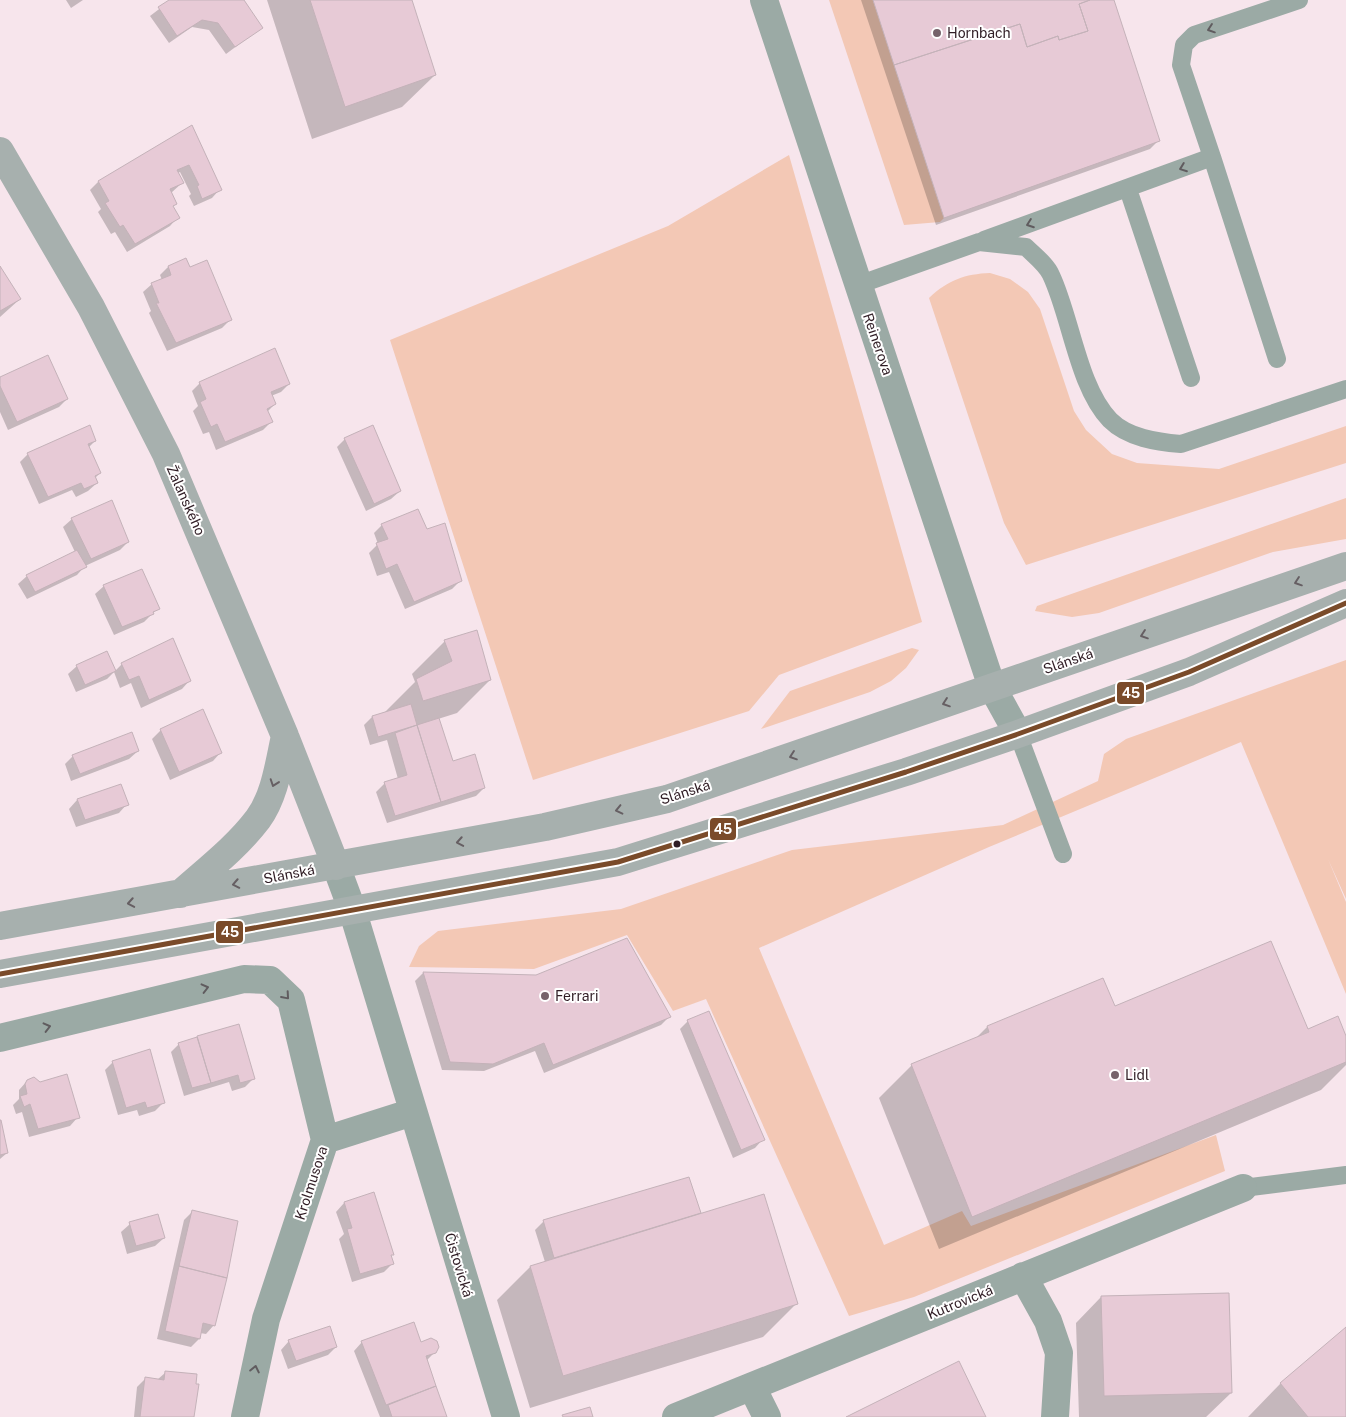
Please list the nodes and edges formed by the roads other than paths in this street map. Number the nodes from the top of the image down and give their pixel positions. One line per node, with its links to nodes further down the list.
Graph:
1 (764, 0): 7 (street, Reinerova)
2 (1299, 0): 4 (lane, one-way to 4)
3 (0, 151): 15 (main road, Žalanského)
4 (1212, 157): 5 (lane, one-way to 5); 8 (lane)
5 (1128, 189): 6 (lane, one-way to 6); 9 (lane)
6 (979, 242): 7 (lane); 10 (lane)
7 (858, 285): 13 (street, Reinerova)
8 (1277, 359)
9 (1191, 378)
10 (1346, 390)
11 (1346, 566): 13 (main road, Slánská, one-way to 13)
12 (1346, 603): 14 (main road)
13 (992, 687): 14 (street, Reinerova); 17 (main road, Slánská, one-way to 17)
14 (1018, 734): 16 (lane); 19 (main road)
15 (285, 736): 17 (main road, Žalanského); 18 (main road, one-way to 18)
16 (1063, 854)
17 (336, 866): 18 (main road, Slánská, one-way to 18); 19 (street, Čistovická)
18 (179, 895): 20 (main road, Slánská, one-way to 20)
19 (352, 909): 21 (main road); 23 (street, Čistovická)
20 (0, 926)
21 (0, 974)
22 (0, 1038): 24 (street, Krolmusova, one-way to 24)
23 (413, 1112): 24 (street); 30 (street, Čistovická)
24 (325, 1140): 29 (street, Krolmusova, one-way to 24)
25 (1346, 1175): 26 (lane)
26 (1243, 1188): 27 (street, Kutrovická)
27 (1023, 1276): 28 (street, Kutrovická); 33 (street)
28 (752, 1387): 31 (street, Kutrovická); 32 (street)
29 (244, 1417)
30 (506, 1417)
31 (676, 1417)
32 (767, 1417)
33 (1056, 1417)

